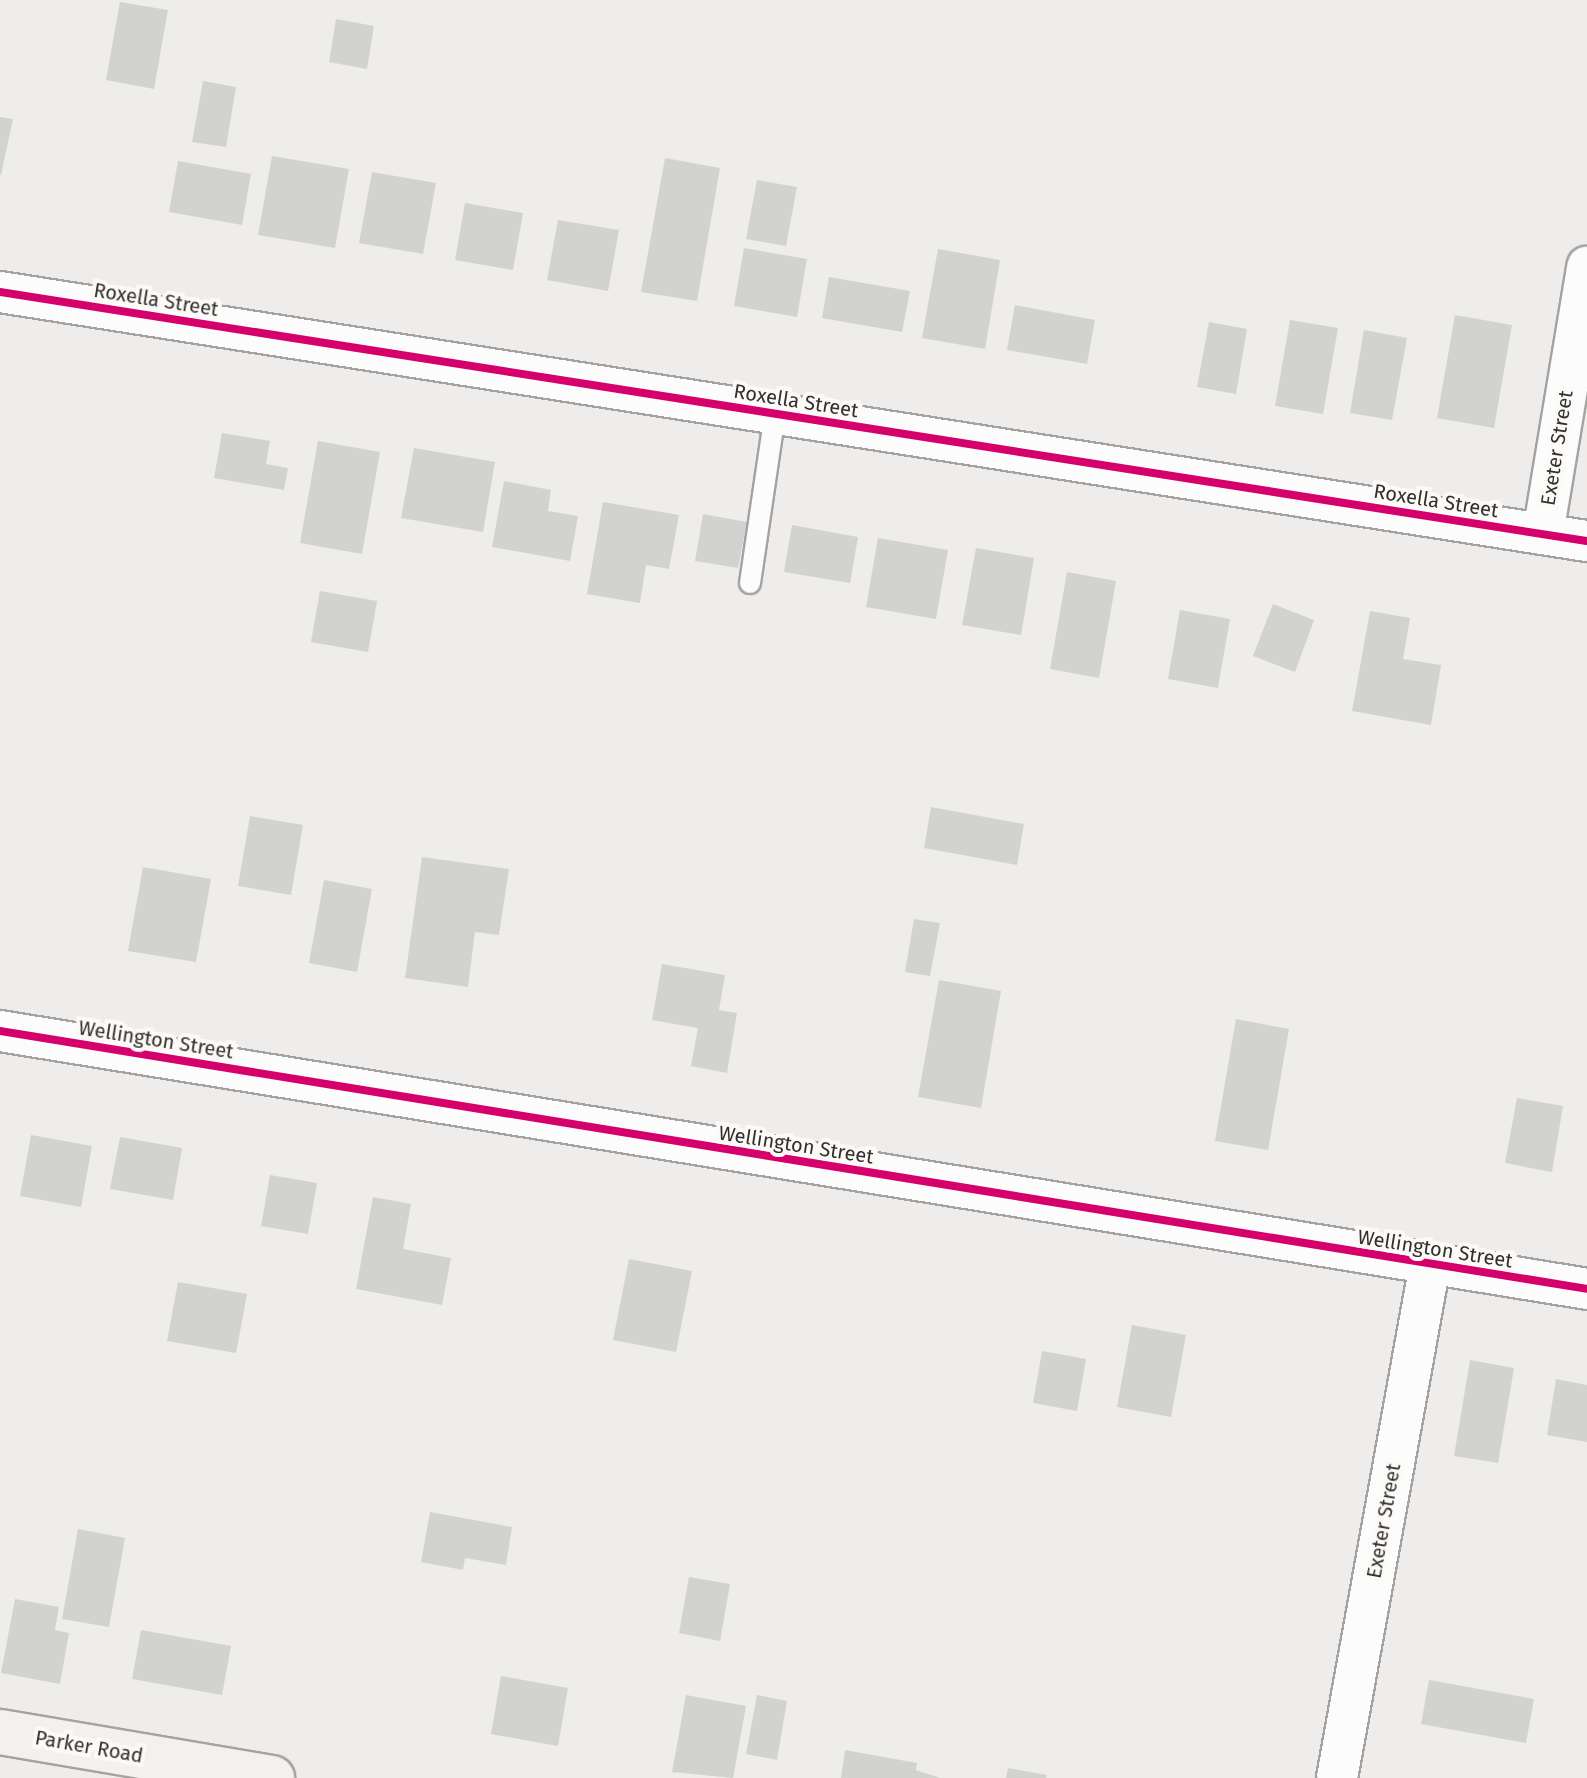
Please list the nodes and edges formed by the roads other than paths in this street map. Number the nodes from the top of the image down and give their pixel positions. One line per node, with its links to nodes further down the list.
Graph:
1 (1587, 267): 4 (street, Exeter Street)
2 (0, 292): 3 (street, Roxella Street)
3 (775, 414): 4 (street, Roxella Street); 6 (lane)
4 (1543, 534): 5 (street, Roxella Street)
5 (1587, 541)
6 (750, 583)
7 (0, 1031): 8 (street, Wellington Street)
8 (1430, 1264): 9 (street, Wellington Street); 12 (street, Exeter Street)
9 (1587, 1289)
10 (0, 1732): 11 (main road, Parker Road)
11 (272, 1778)
12 (1337, 1778)

